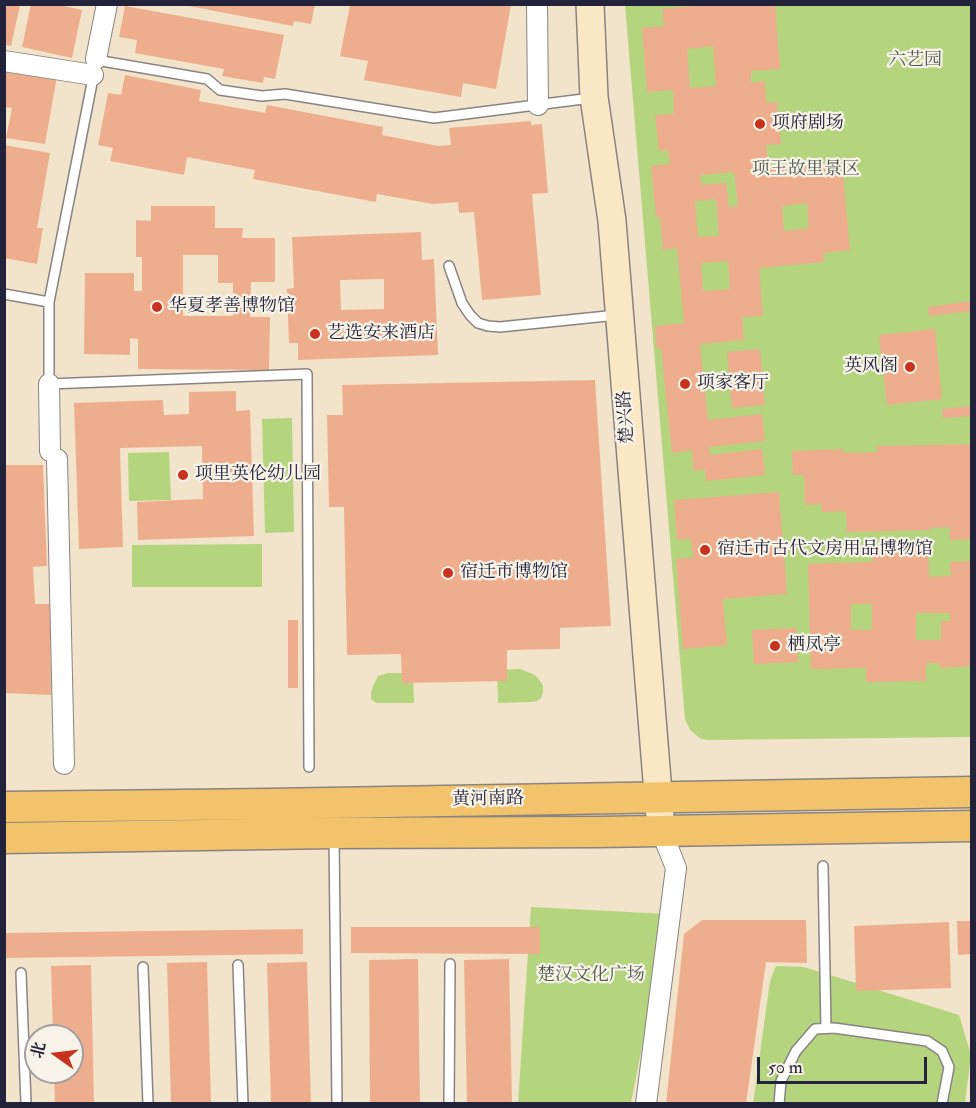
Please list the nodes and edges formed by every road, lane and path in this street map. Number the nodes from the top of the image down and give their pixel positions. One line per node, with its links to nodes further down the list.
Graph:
1 (107, 4): 5 (street)
2 (537, 4): 7 (street)
3 (590, 4): 6 (street, 楚兴路)
4 (4, 61): 5 (street)
5 (95, 67): 7 (lane); 10 (lane)
6 (594, 97): 7 (lane); 11 (street, 楚兴路)
7 (538, 105)
8 (449, 266): 11 (lane)
9 (4, 294): 10 (lane)
10 (49, 302): 12 (lane)
11 (619, 315): 16 (street, 楚兴路)
12 (49, 384): 13 (street); 14 (lane)
13 (64, 764)
14 (309, 767)
15 (972, 792): 16 (main road, 黄河南路)
16 (658, 797): 17 (main road, 黄河南路); 19 (street, 楚兴路)
17 (4, 807)
18 (972, 826): 19 (main road, 黄河南路)
19 (661, 830): 20 (main road, 黄河南路); 33 (street)
20 (334, 833): 21 (main road, 黄河南路); 31 (lane)
21 (4, 838)
22 (823, 866): 27 (lane)
23 (450, 964): 32 (lane)
24 (238, 965): 30 (lane)
25 (143, 967): 29 (lane)
26 (21, 973): 28 (lane)
27 (825, 1028): 34 (lane); 35 (lane)
28 (26, 1104)
29 (148, 1104)
30 (243, 1104)
31 (337, 1104)
32 (449, 1104)
33 (646, 1104)
34 (779, 1104)
35 (942, 1104)

